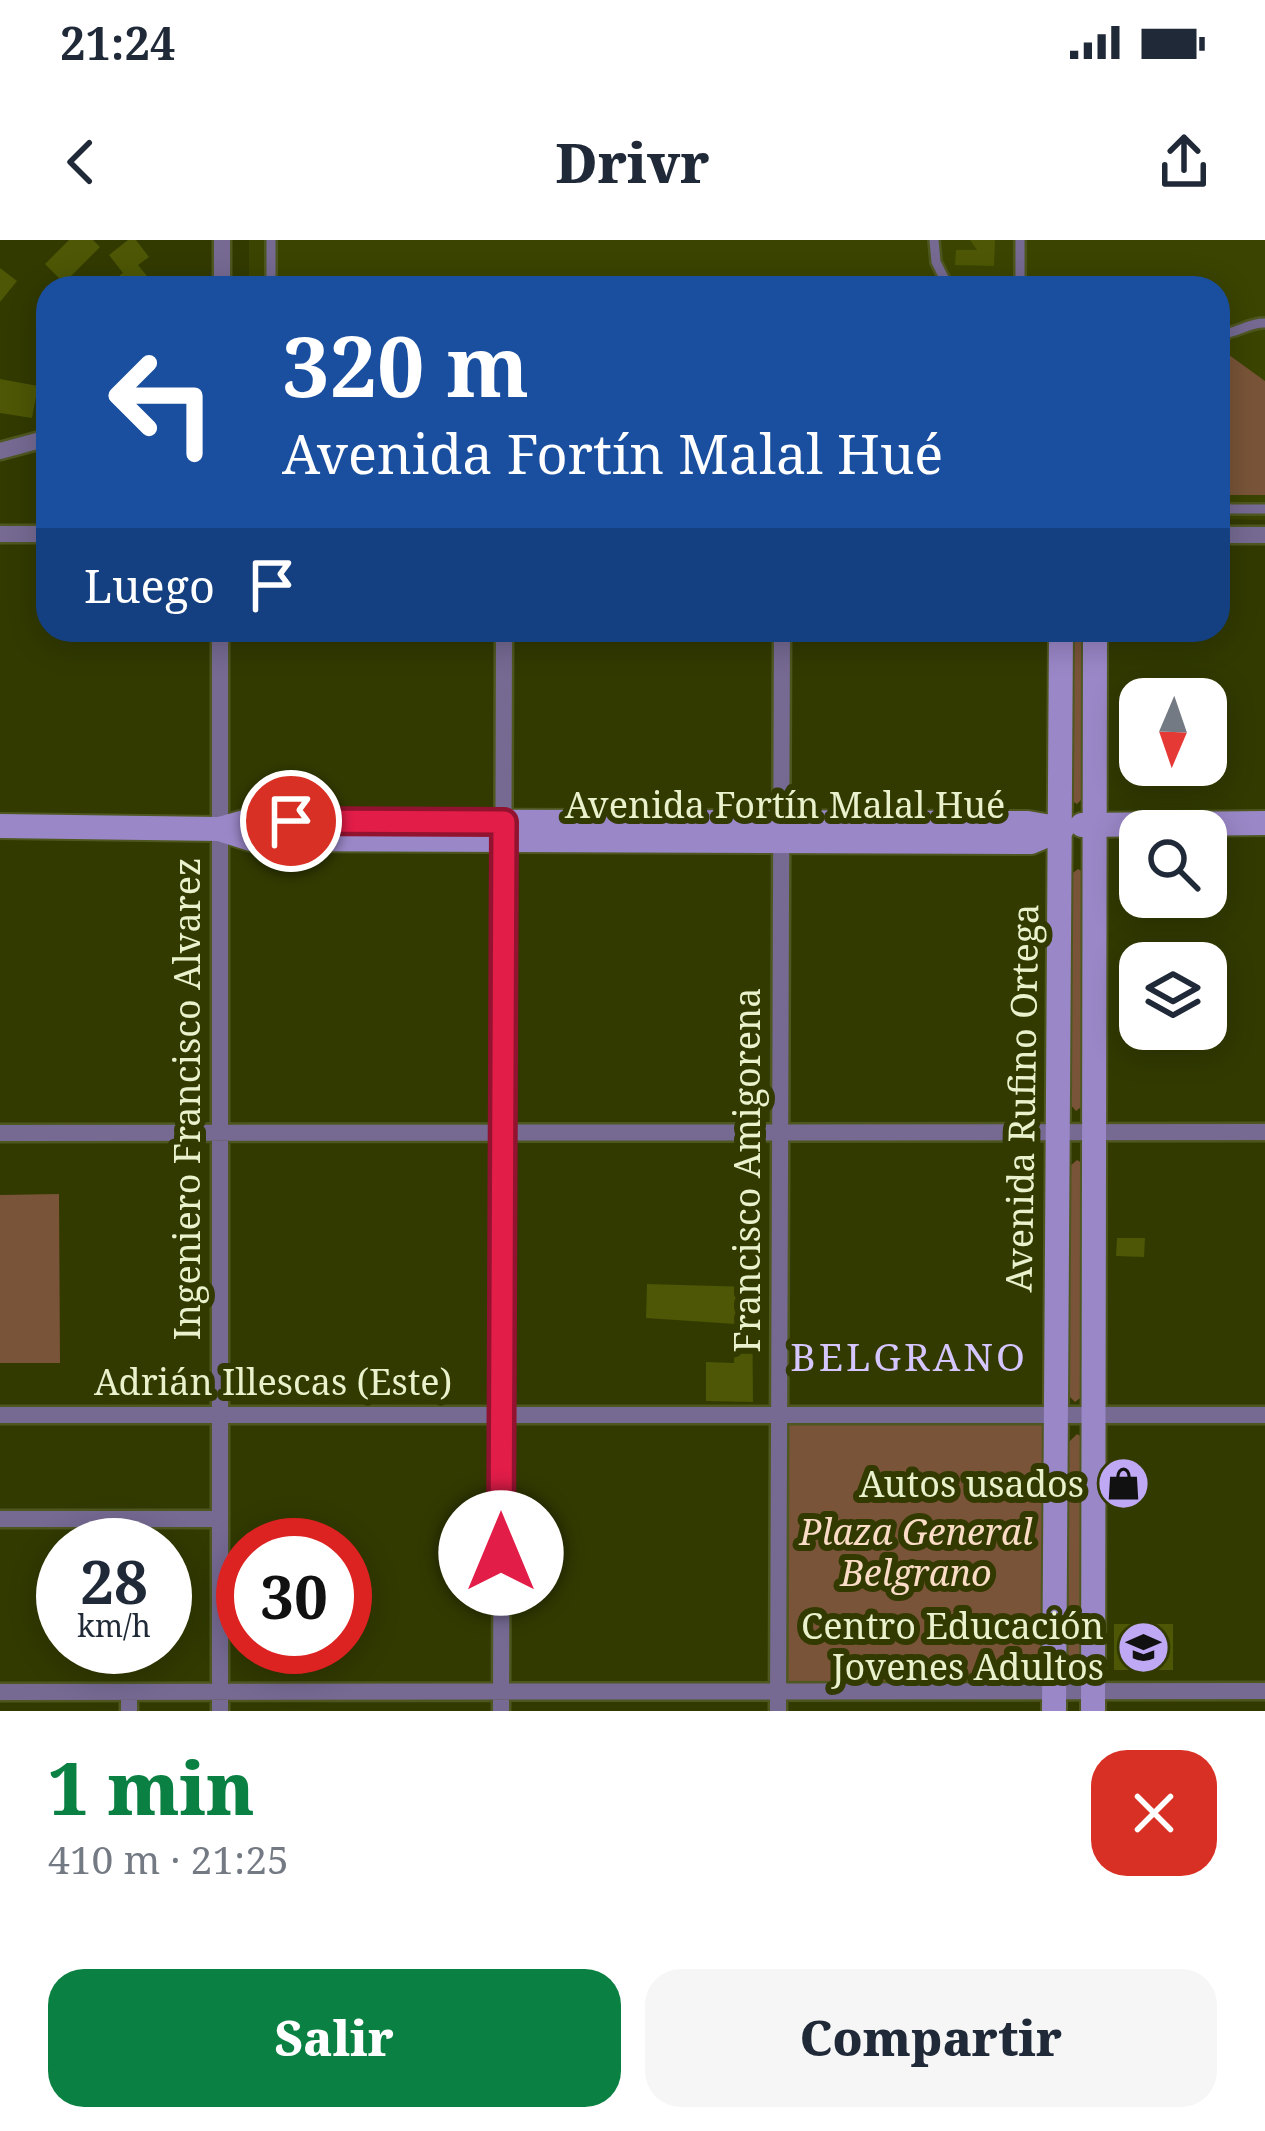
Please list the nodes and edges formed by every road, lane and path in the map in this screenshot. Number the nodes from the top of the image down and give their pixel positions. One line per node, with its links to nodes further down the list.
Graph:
1 (222, 240): 5 (street)
2 (271, 240): 6 (lane)
3 (934, 240): 7 (lane)
4 (1020, 240): 8 (lane)
5 (222, 276)
6 (271, 276)
7 (943, 276)
8 (1021, 276)
9 (1265, 322): 10 (lane)
10 (1230, 334)
11 (36, 441): 12 (street)
12 (0, 451)
13 (1230, 509): 14 (lane)
14 (1265, 509)
15 (0, 534): 16 (street)
16 (36, 534)
17 (1230, 535): 18 (street)
18 (1265, 535)
19 (220, 642): 27 (street, Ingeniero Francisco Alvarez)
20 (504, 642): 29 (street)
21 (782, 642): 30 (street, Francisco Amigorena)
22 (1061, 642): 28 (main road, Avenida Rufino Ortega)
23 (1095, 642): 24 (main road, Avenida Rufino Ortega)
24 (1095, 823): 25 (main road, Avenida Fortín Malal Hué); 28 (main road, Avenida Fortín Malal Hué); 36 (main road, Avenida Rufino Ortega)
25 (1265, 823)
26 (0, 826): 27 (main road, Avenida Fortín Malal Hué)
27 (219, 829): 29 (main road, Avenida Fortín Malal Hué); 32 (street, Ingeniero Francisco Alvarez)
28 (1062, 830): 30 (main road, Avenida Fortín Malal Hué); 35 (main road, Avenida Rufino Ortega)
29 (504, 831): 30 (main road, Avenida Fortín Malal Hué); 33 (street)
30 (781, 832): 34 (street, Francisco Amigorena)
31 (0, 1132): 32 (street)
32 (220, 1132): 33 (street); 39 (street, Ingeniero Francisco Alvarez)
33 (502, 1132): 34 (street); 40 (street)
34 (780, 1132): 35 (street); 41 (street, Francisco Amigorena)
35 (1057, 1132): 36 (street); 42 (main road, Avenida Rufino Ortega)
36 (1094, 1132): 37 (street); 43 (main road, Avenida Rufino Ortega)
37 (1265, 1132)
38 (0, 1414): 39 (street, Adrián Illescas (Este))
39 (220, 1415): 40 (street, Adrián Illescas (Este)); 45 (street, Ingeniero Francisco Alvarez)
40 (502, 1415): 41 (street, Adrián Illescas (Este)); 48 (street)
41 (779, 1415): 42 (street, Adrián Illescas (Este)); 49 (street, Francisco Amigorena)
42 (1055, 1415): 43 (street, Adrián Illescas (Este)); 54 (main road, Avenida Rufino Ortega)
43 (1094, 1415): 44 (street, Adrián Illescas (Este)); 55 (main road, Avenida Rufino Ortega)
44 (1265, 1415)
45 (220, 1518)
46 (0, 1520): 47 (street)
47 (216, 1520)
48 (501, 1691): 49 (street); 53 (street); 56 (street)
49 (778, 1691): 54 (street); 57 (street, Francisco Amigorena)
50 (1265, 1691): 55 (street)
51 (0, 1692): 52 (street)
52 (129, 1701): 53 (street)
53 (220, 1701)
54 (1054, 1701): 55 (street)
55 (1093, 1701)
56 (500, 1711)
57 (778, 1711)

